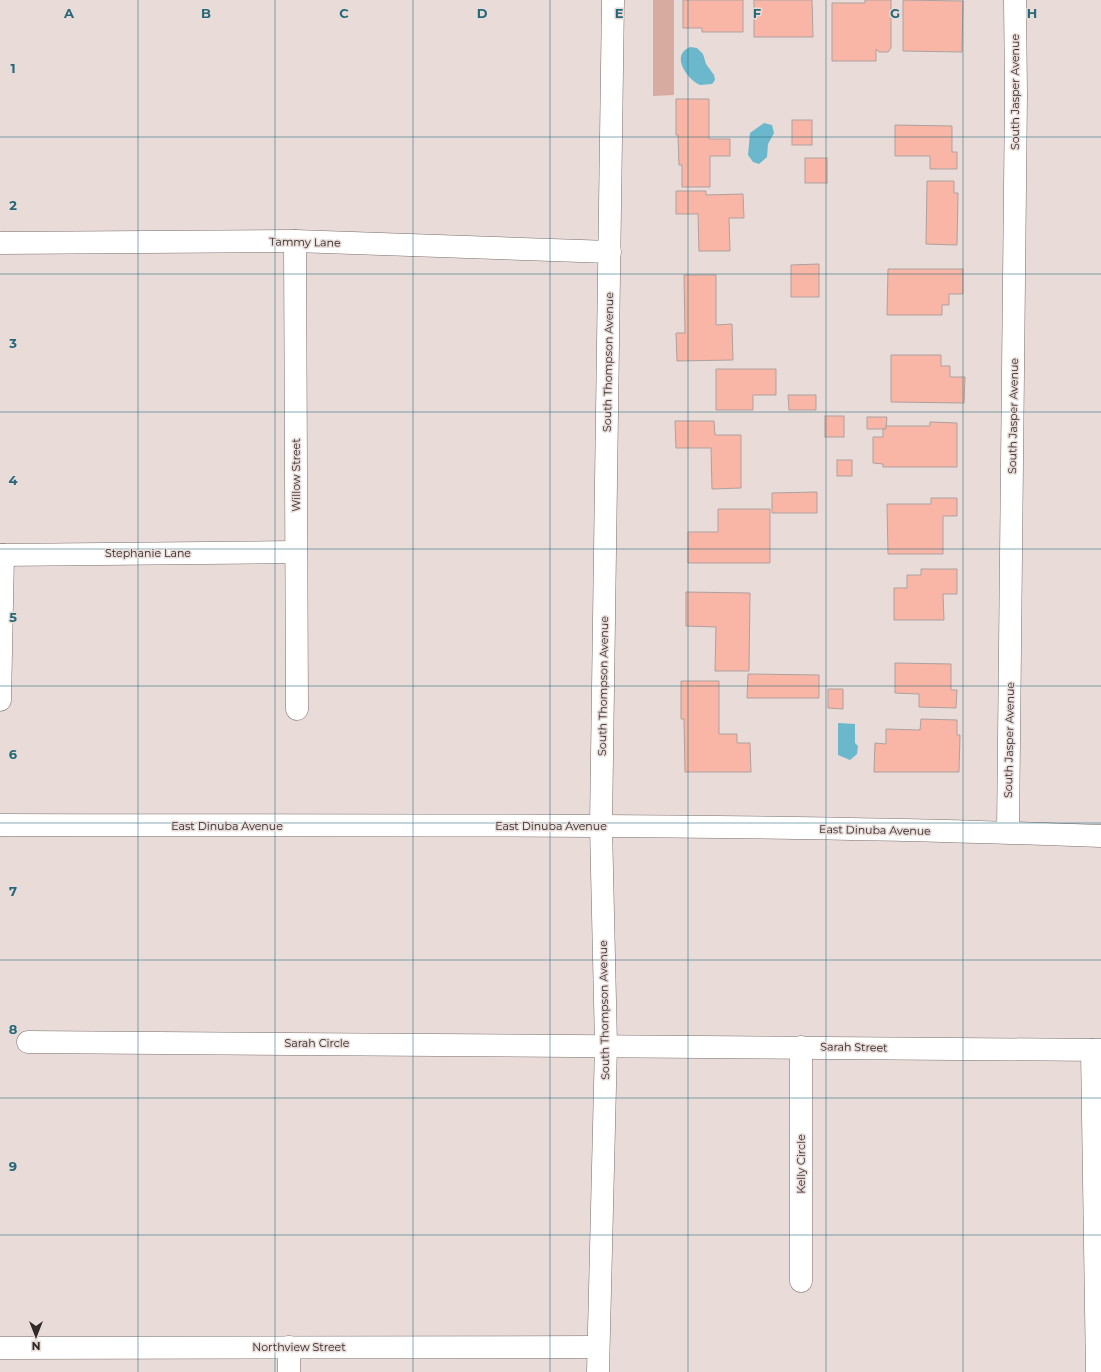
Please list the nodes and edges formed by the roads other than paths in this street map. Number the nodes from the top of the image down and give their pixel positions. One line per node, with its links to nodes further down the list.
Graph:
1 (613, 0): 5 (street, South Thompson Avenue)
2 (1014, 0): 12 (street, South Jasper Avenue)
3 (294, 241): 4 (street, Tammy Lane); 5 (street, Tammy Lane); 6 (street, Willow Street)
4 (0, 243)
5 (610, 252): 11 (street, South Thompson Avenue)
6 (296, 552): 7 (street, Stephanie Lane); 9 (street, Willow Street)
7 (1, 555): 8 (street)
8 (0, 700)
9 (297, 709)
10 (0, 825): 11 (street, East Dinuba Avenue)
11 (600, 826): 12 (street, East Dinuba Avenue); 15 (street, South Thompson Avenue)
12 (1008, 832): 13 (street, East Dinuba Avenue)
13 (1101, 836)
14 (28, 1042): 15 (street, Sarah Circle)
15 (606, 1045): 16 (street, Sarah Street); 20 (street, South Thompson Avenue)
16 (801, 1047): 17 (street, Sarah Street); 18 (street, Kelly Circle)
17 (1097, 1050): 24 (street)
18 (801, 1281)
19 (288, 1347): 20 (street, Northview Street); 21 (street, Northview Street); 22 (street)
20 (598, 1347): 23 (street, South Thompson Avenue)
21 (0, 1348)
22 (288, 1372)
23 (598, 1372)
24 (1096, 1372)

